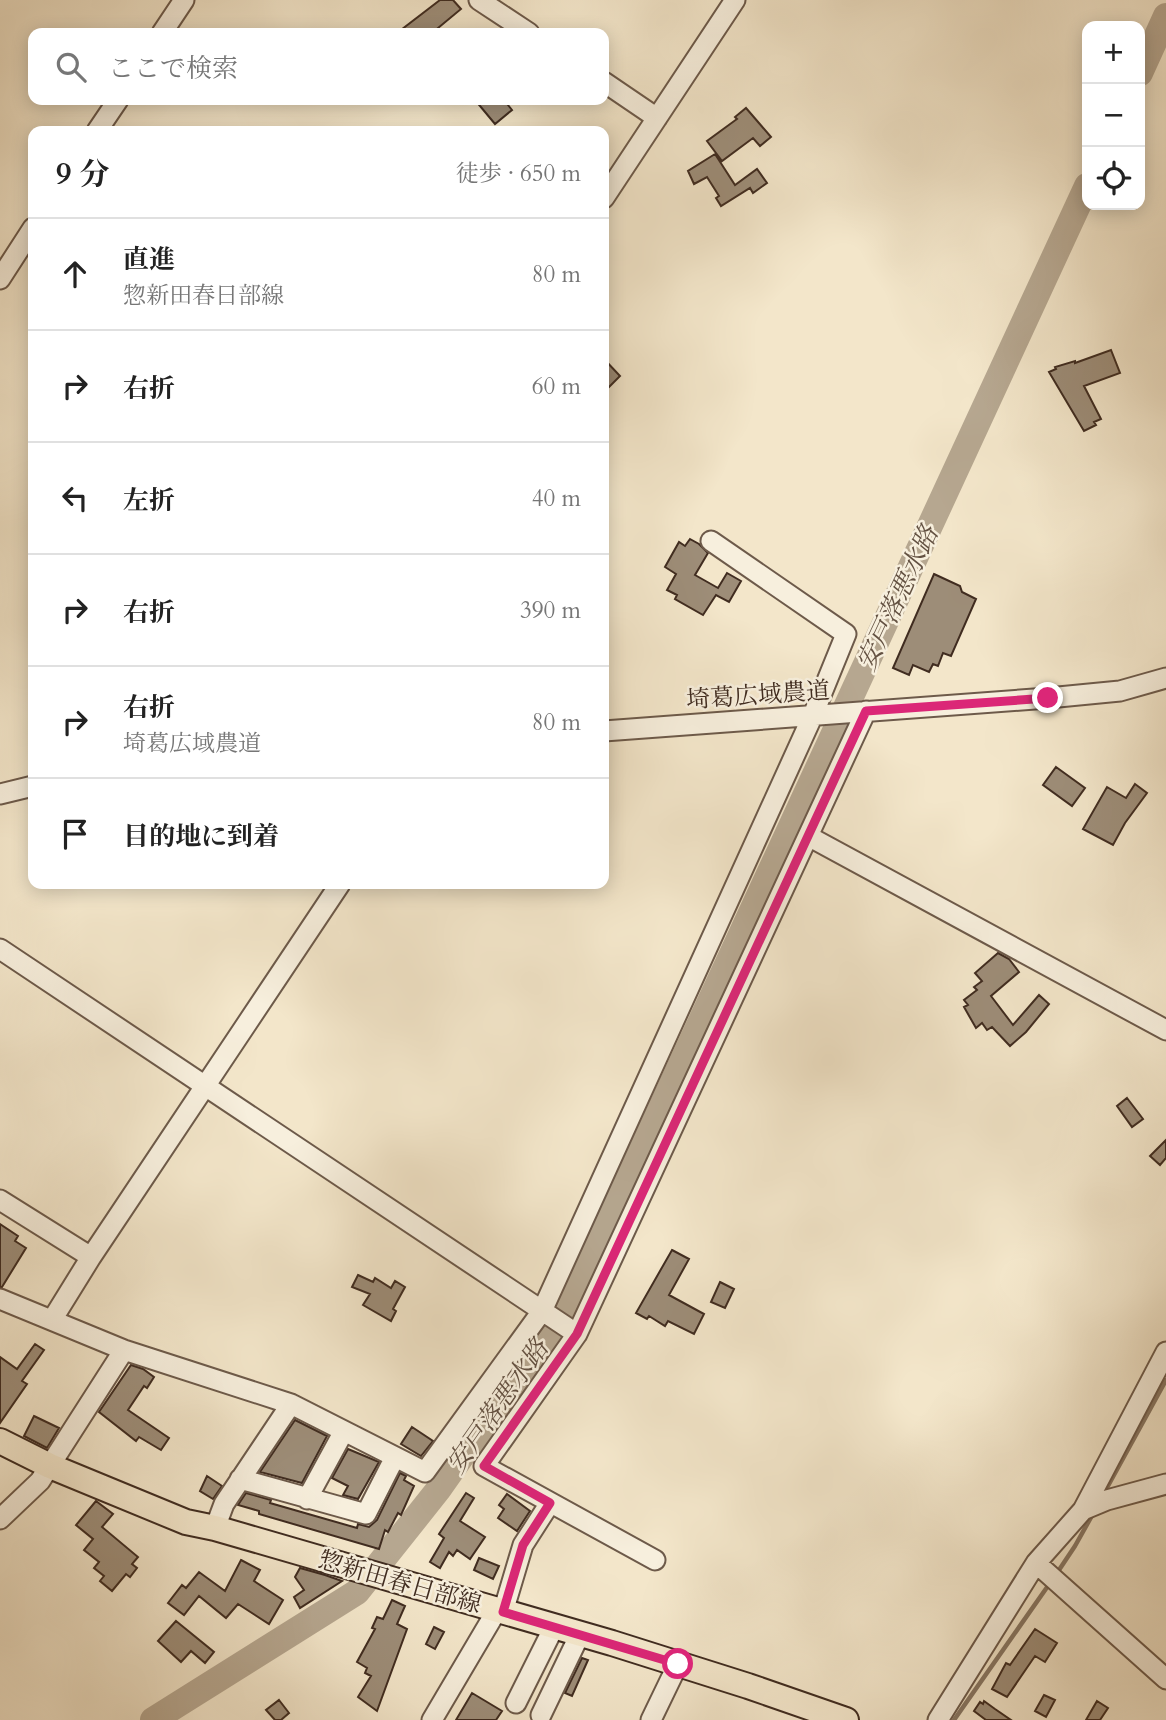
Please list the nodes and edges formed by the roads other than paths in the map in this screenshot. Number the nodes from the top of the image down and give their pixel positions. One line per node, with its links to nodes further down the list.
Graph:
1 (184, 0): 4 (street)
2 (479, 0): 5 (street)
3 (735, 0): 8 (street)
4 (165, 28)
5 (521, 28)
6 (609, 85): 8 (street)
7 (115, 105): 9 (street)
8 (657, 118): 10 (street)
9 (100, 126)
10 (609, 190)
11 (28, 236): 12 (street)
12 (0, 279)
13 (711, 541): 16 (street)
14 (1166, 678): 15 (street, 埼葛広域農道)
15 (862, 711): 16 (street, 埼葛広域農道); 20 (street)
16 (817, 715): 17 (street, 埼葛広域農道); 28 (street)
17 (609, 732)
18 (28, 787): 19 (street)
19 (0, 794)
20 (808, 836): 23 (street); 30 (street)
21 (337, 889): 24 (street)
22 (0, 949): 24 (street)
23 (1166, 1030)
24 (207, 1086): 26 (street); 28 (street)
25 (0, 1200): 26 (street)
26 (91, 1257): 29 (street)
27 (0, 1299): 29 (street)
28 (542, 1311): 30 (street); 36 (street)
29 (52, 1320): 31 (street)
30 (577, 1334): 41 (street)
31 (124, 1350): 33 (street); 37 (street)
32 (1166, 1352): 42 (street)
33 (291, 1404): 34 (street); 38 (street)
34 (344, 1431): 36 (street); 40 (street)
35 (0, 1441): 37 (main road, 惣新田春日部線)
36 (395, 1457): 40 (street)
37 (50, 1466): 43 (street); 44 (main road, 惣新田春日部線)
38 (240, 1479): 40 (street); 44 (street)
39 (1166, 1484): 42 (street)
40 (307, 1499)
41 (550, 1503): 45 (street); 47 (street)
42 (1083, 1510): 46 (street)
43 (0, 1519)
44 (215, 1528): 47 (main road, 惣新田春日部線)
45 (655, 1560)
46 (1036, 1563): 51 (street); 57 (street)
47 (500, 1611): 48 (main road, 惣新田春日部線); 54 (street)
48 (554, 1626): 49 (main road, 惣新田春日部線); 52 (street)
49 (580, 1634): 50 (main road, 惣新田春日部線); 53 (street)
50 (678, 1664): 55 (street); 56 (main road, 惣新田春日部線)
51 (1166, 1679)
52 (516, 1703)
53 (541, 1715)
54 (432, 1720)
55 (652, 1720)
56 (846, 1720)
57 (938, 1720)

